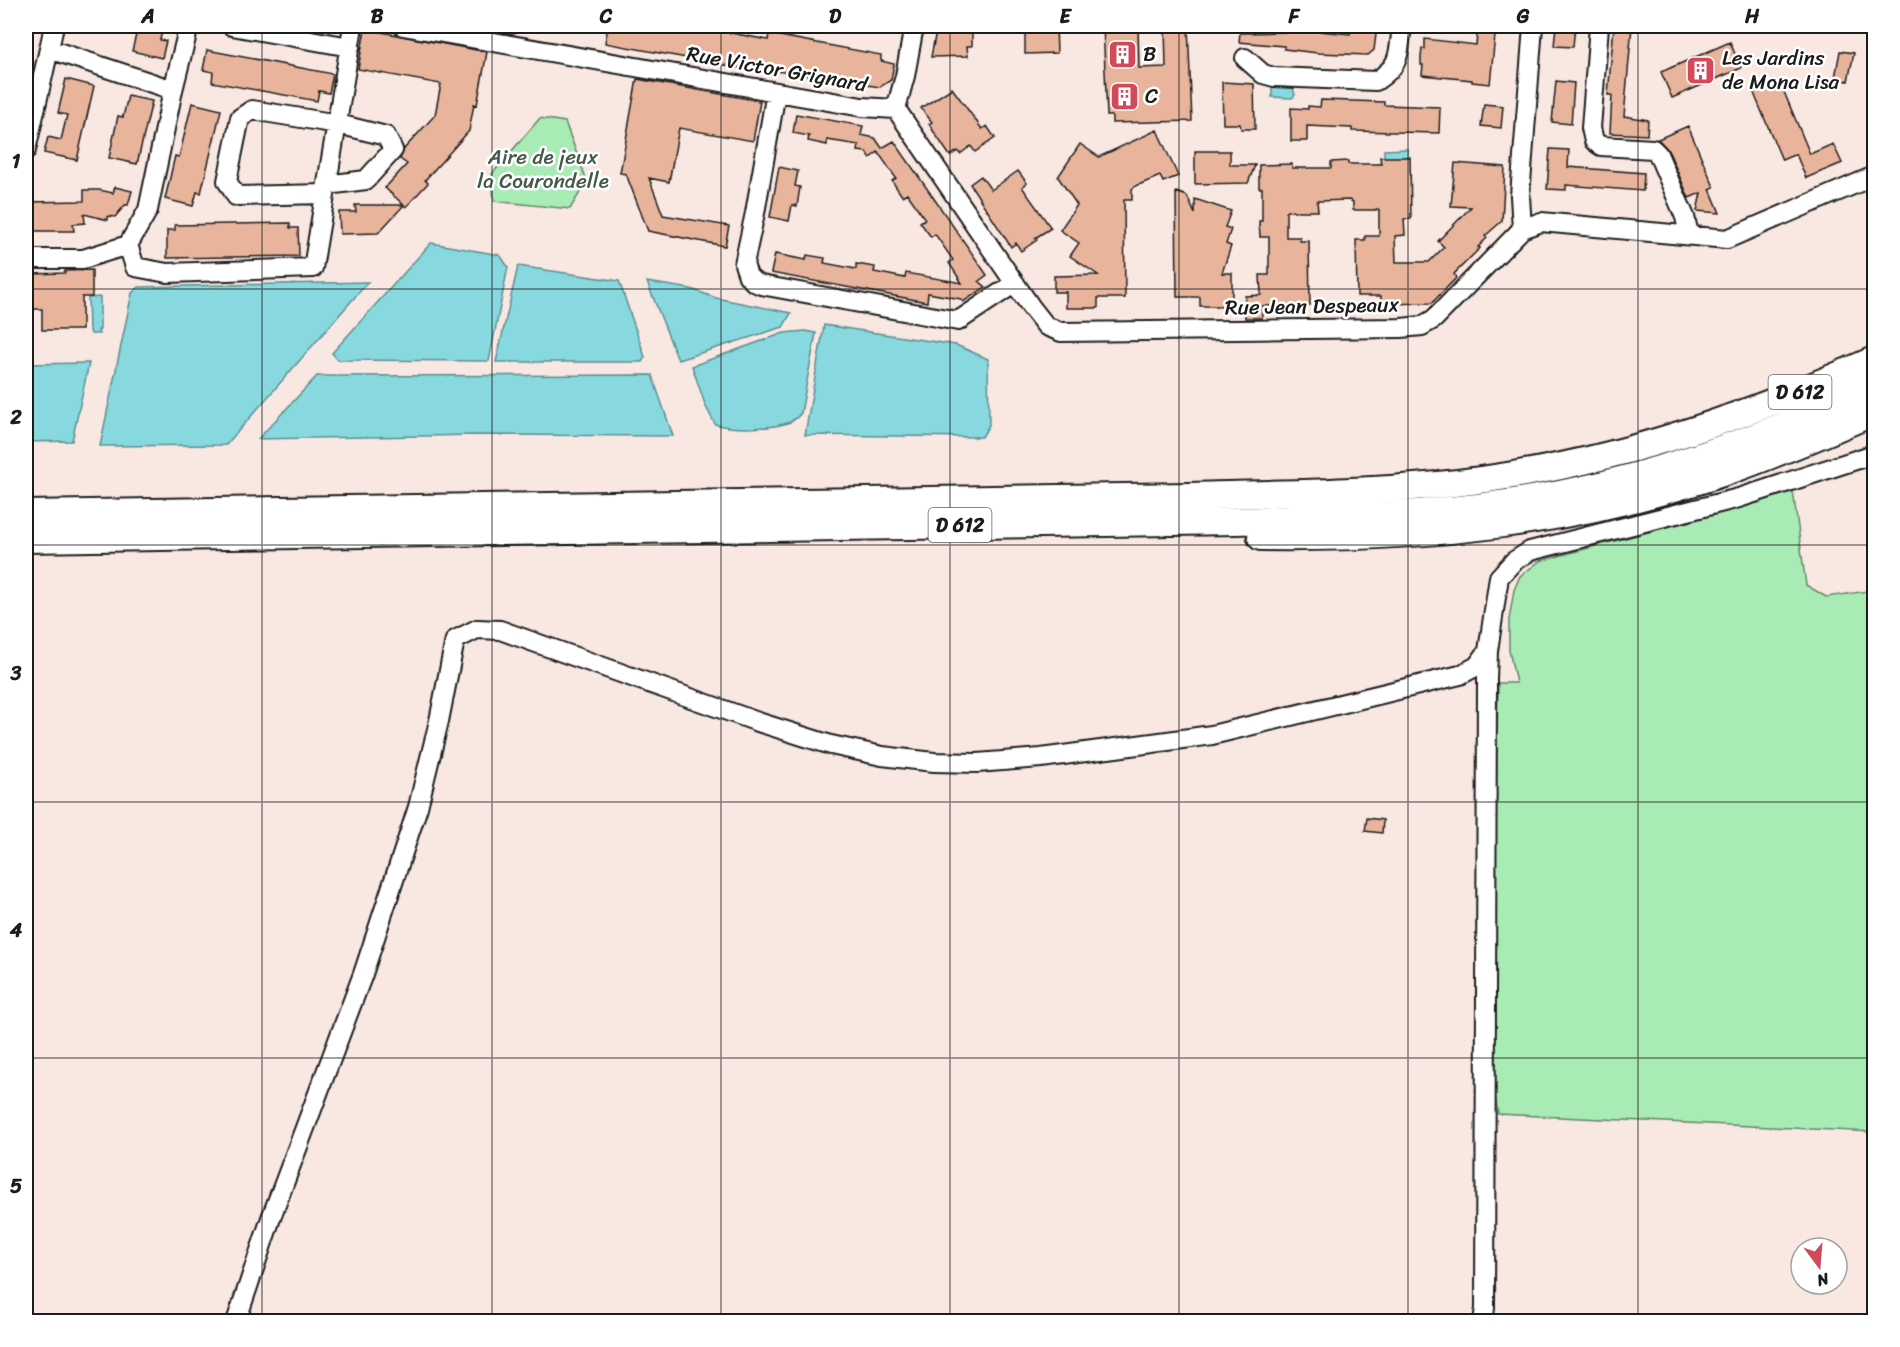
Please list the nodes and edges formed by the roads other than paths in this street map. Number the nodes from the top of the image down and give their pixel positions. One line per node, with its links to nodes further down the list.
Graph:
1 (54, 26): 11 (street)
2 (189, 26): 13 (street)
3 (232, 26): 10 (street)
4 (353, 26): 10 (street)
5 (403, 26): 14 (street, Rue Victor Grignard)
6 (914, 26): 15 (street)
7 (1402, 26): 12 (street)
8 (1533, 26): 20 (street)
9 (1599, 26): 21 (street)
10 (350, 46): 16 (street)
11 (48, 48): 13 (street); 17 (street)
12 (1245, 58)
13 (173, 90): 22 (street)
14 (776, 92): 15 (street, Rue Victor Grignard); 24 (street)
15 (896, 109): 24 (street, Rue Jean Despeaux)
16 (338, 124): 19 (street); 19 (street); 19 (street)
17 (26, 150)
18 (1875, 176): 21 (street)
19 (326, 189): 22 (street)
20 (1522, 229): 21 (street); 24 (street, Rue Jean Despeaux)
21 (1689, 236)
22 (128, 245): 23 (street)
23 (26, 259)
24 (1015, 284)
25 (1875, 347): 29 (highway)
26 (1875, 360): 29 (highway, D 612)
27 (1875, 388): 32 (highway, D 612)
28 (1875, 412): 32 (highway)
29 (1725, 421): 31 (highway, D 612)
30 (1875, 454): 34 (street)
31 (26, 514)
32 (1037, 524): 33 (highway, D 612)
33 (26, 539)
34 (1488, 651): 35 (street); 36 (street)
35 (236, 1322)
36 (1483, 1322)

